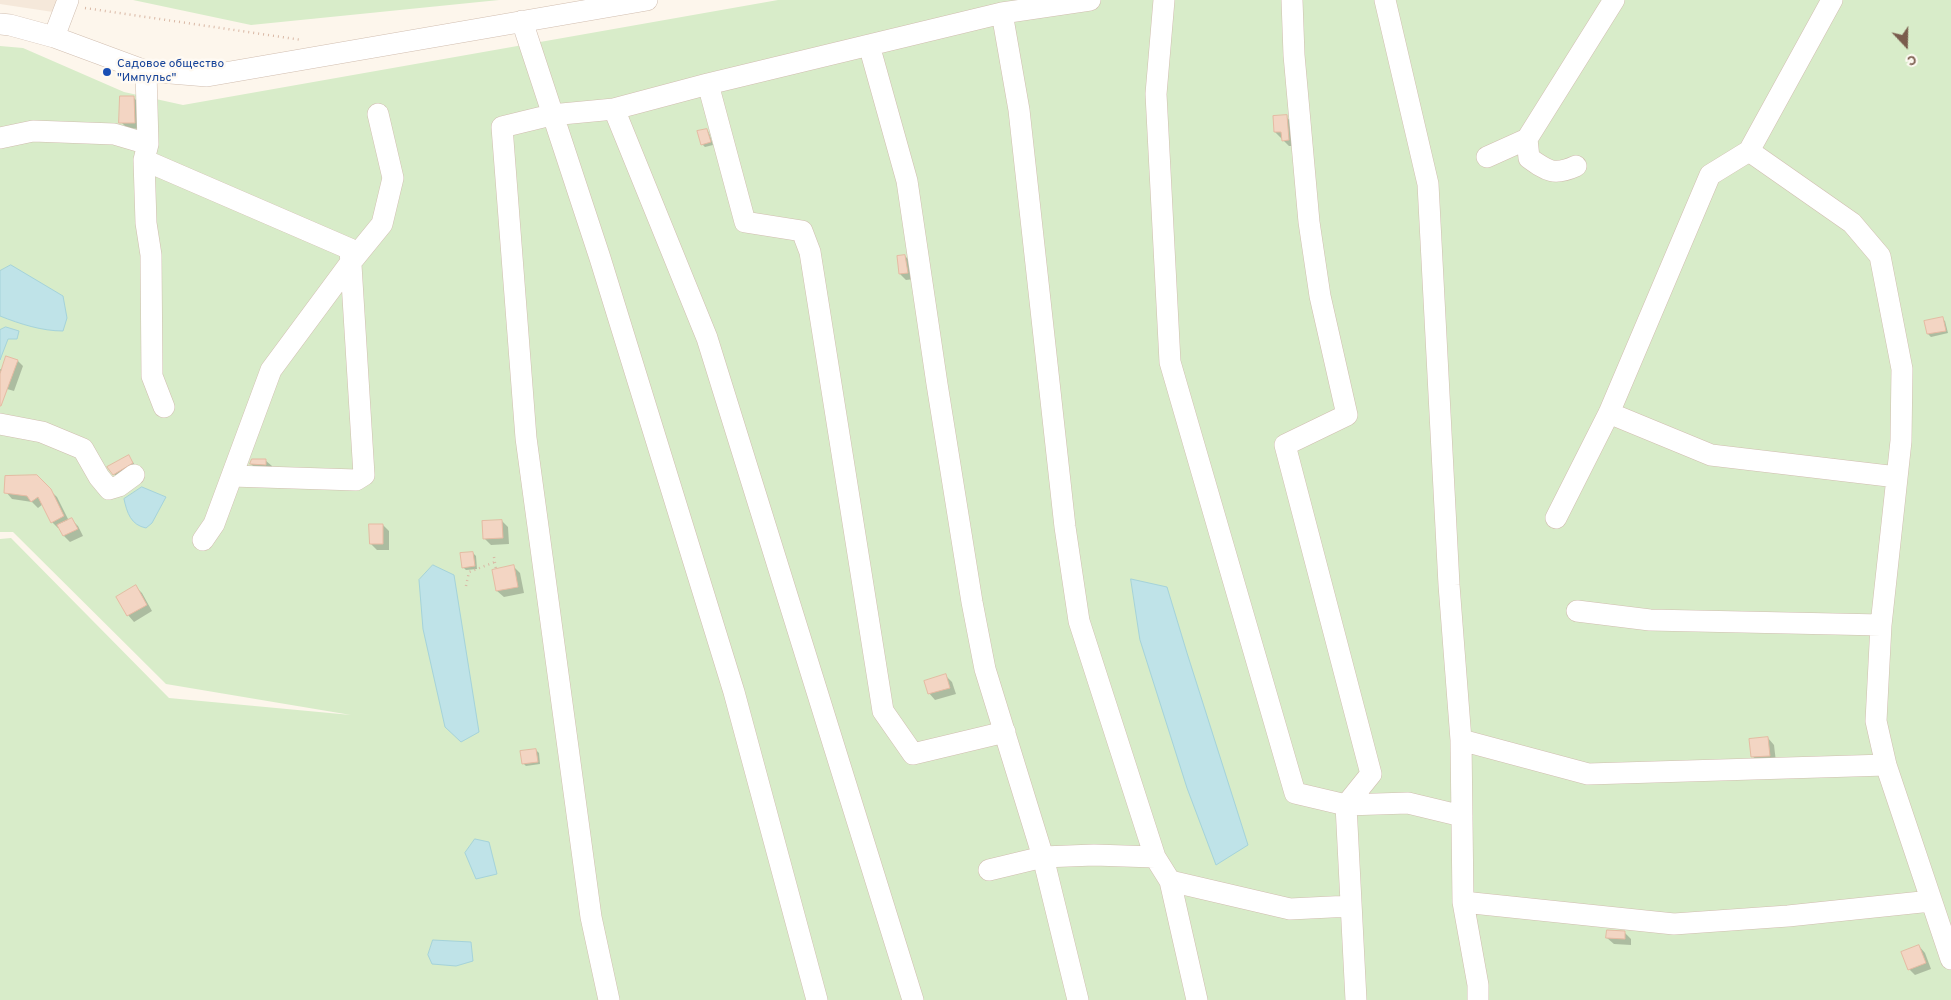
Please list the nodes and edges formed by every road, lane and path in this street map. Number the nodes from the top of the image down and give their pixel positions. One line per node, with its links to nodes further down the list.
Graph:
1 (647, 0): 10 (street)
2 (1090, 0): 9 (street)
3 (1164, 0): 44 (street)
4 (1292, 0): 44 (street)
5 (1385, 0): 42 (street)
6 (1614, 0): 21 (street)
7 (1832, 0): 22 (street)
8 (67, 2): 12 (street); 13 (path)
9 (1002, 13): 14 (street); 47 (street)
10 (522, 21): 15 (street); 19 (street)
11 (0, 24): 12 (street)
12 (54, 37): 15 (street)
13 (305, 41)
14 (869, 44): 16 (street); 41 (street)
15 (146, 71): 23 (street)
16 (708, 84): 17 (street); 41 (street)
17 (614, 109): 19 (street); 56 (street)
18 (378, 114): 26 (street)
19 (552, 115): 54 (street); 55 (street)
20 (0, 138): 23 (street)
21 (1527, 139): 24 (street); 25 (street)
22 (1749, 151): 28 (street); 32 (street)
23 (146, 152): 26 (street); 27 (street)
24 (1487, 157)
25 (1576, 166)
26 (351, 262): 31 (street); 31 (street)
27 (164, 407)
28 (1609, 413): 32 (street); 33 (street)
29 (0, 424): 30 (street)
30 (134, 476)
31 (232, 476): 34 (street)
32 (1897, 477): 40 (street)
33 (1556, 518)
34 (204, 540)
35 (494, 557): 36 (path)
36 (495, 562): 37 (path); 38 (path)
37 (496, 569)
38 (466, 586)
39 (1577, 611): 40 (street)
40 (1881, 625): 43 (street)
41 (1005, 732): 46 (street)
42 (1461, 740): 43 (street); 45 (street)
43 (1886, 765): 50 (street)
44 (1346, 805): 45 (street); 52 (street)
45 (1462, 816): 51 (street)
46 (1043, 857): 47 (street); 48 (street); 57 (street)
47 (1155, 858): 49 (street)
48 (989, 870)
49 (1170, 880): 52 (street); 58 (street)
50 (1931, 901): 51 (street); 53 (street)
51 (1463, 902): 60 (street)
52 (1351, 906): 59 (street)
53 (1951, 959)
54 (609, 1000)
55 (817, 1000)
56 (912, 1000)
57 (1078, 1000)
58 (1197, 1000)
59 (1356, 1000)
60 (1478, 1000)

